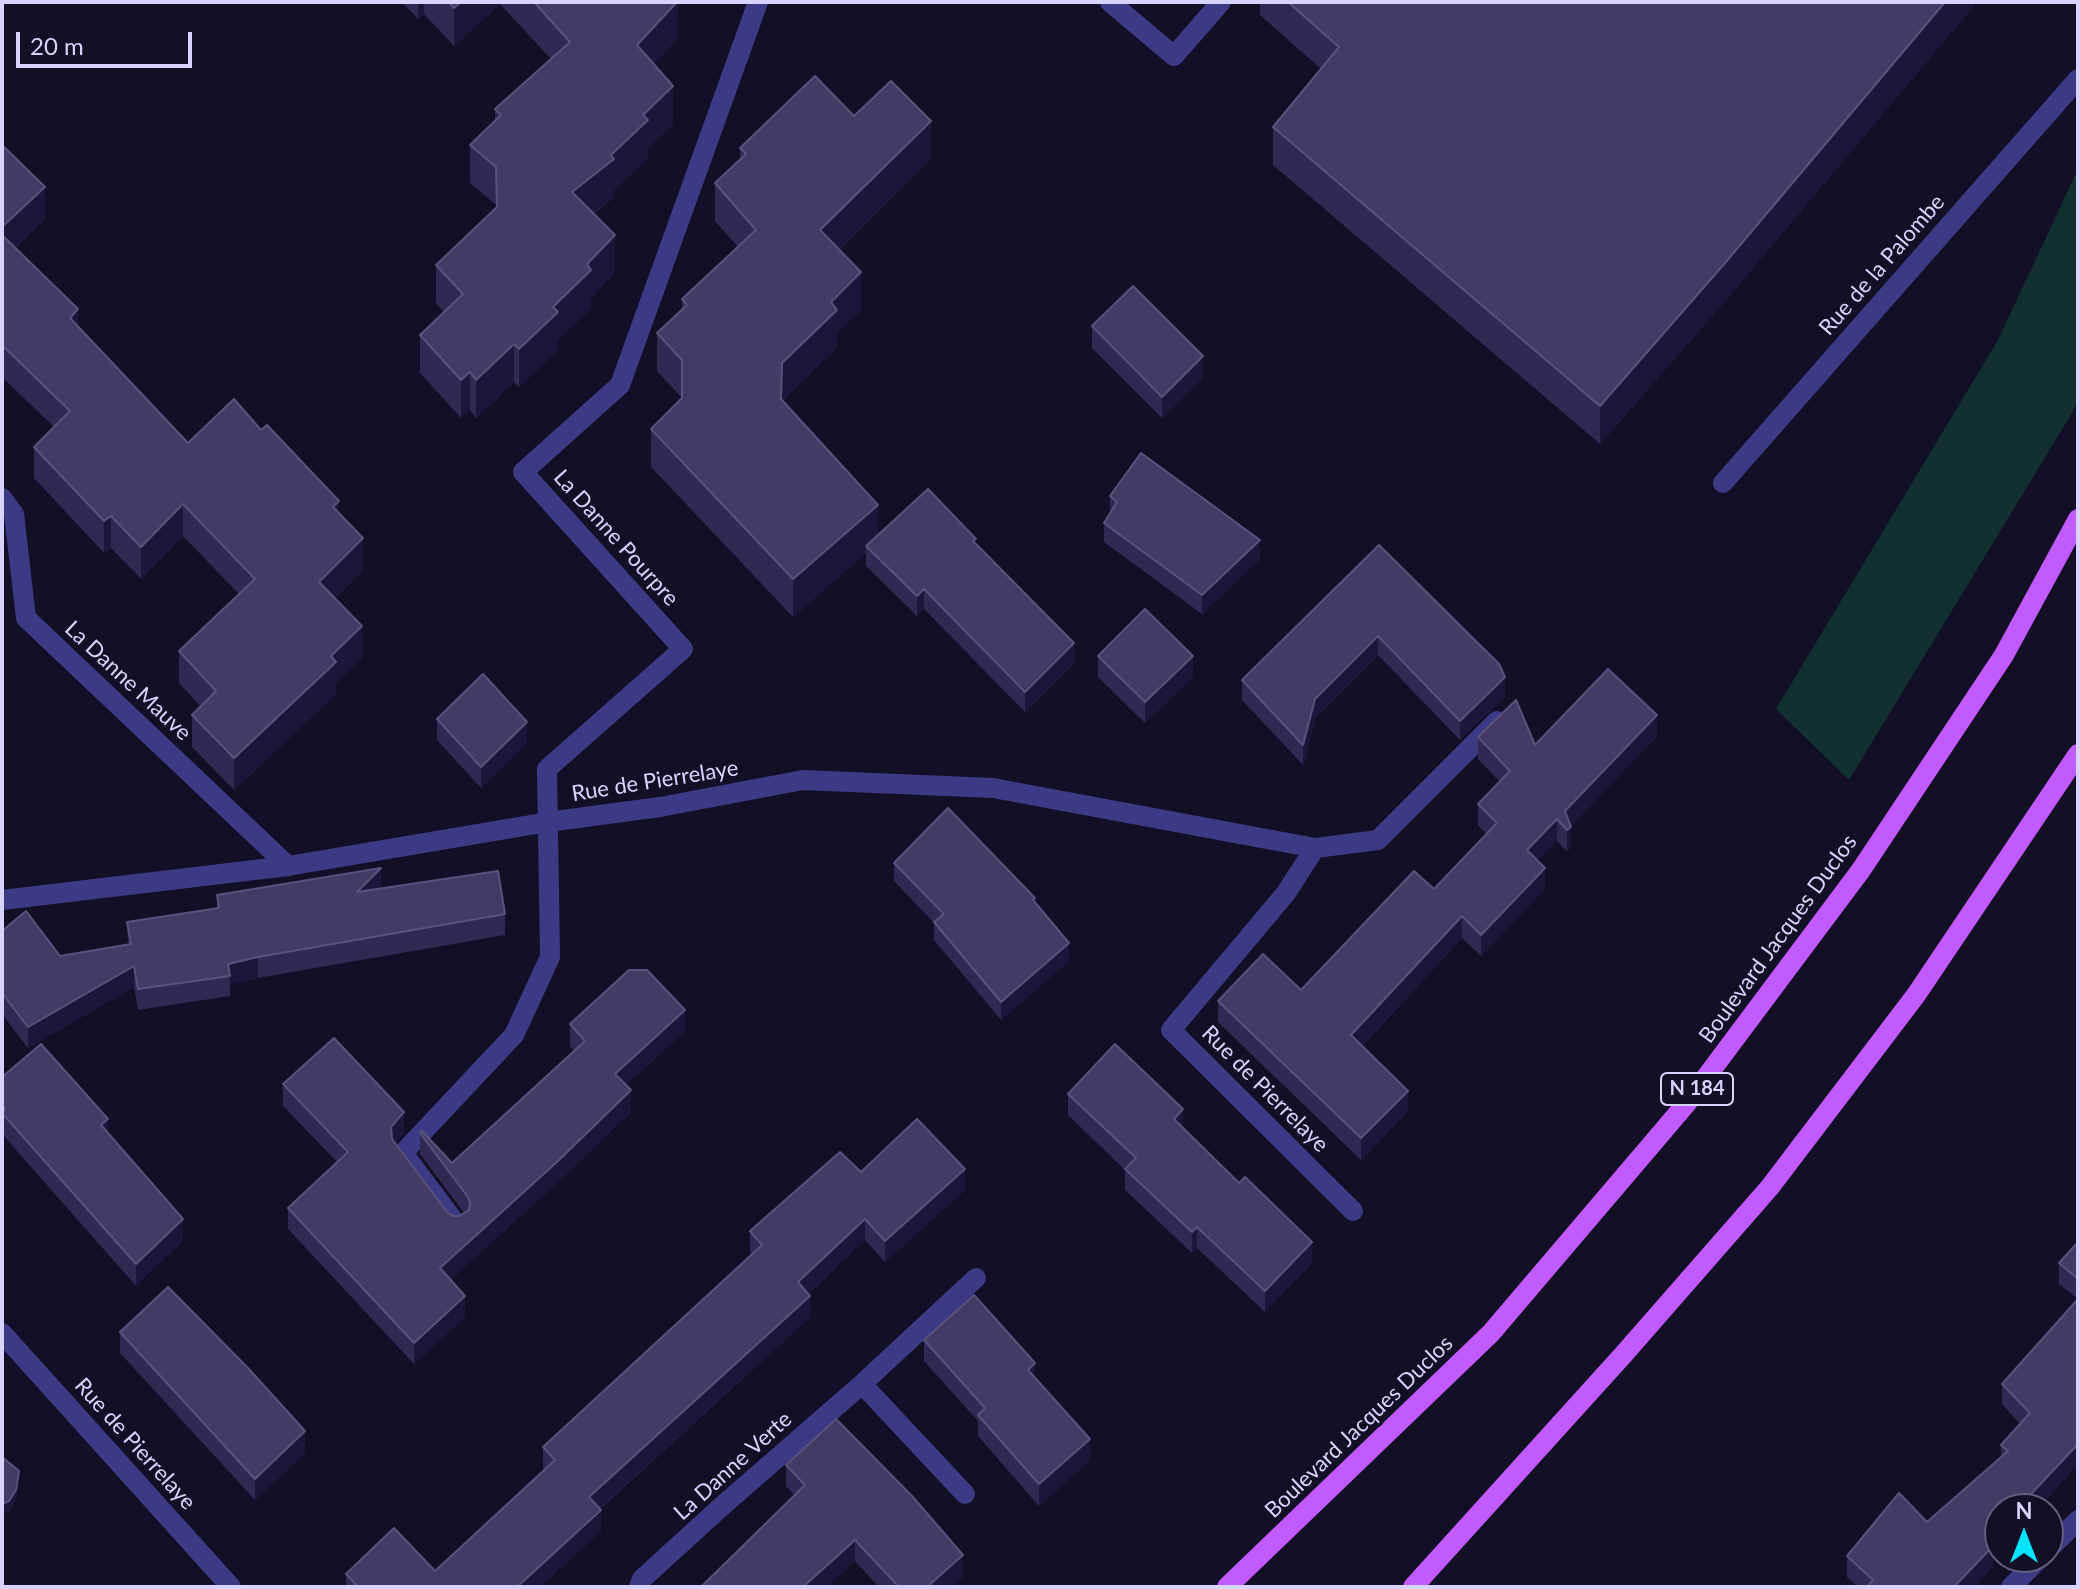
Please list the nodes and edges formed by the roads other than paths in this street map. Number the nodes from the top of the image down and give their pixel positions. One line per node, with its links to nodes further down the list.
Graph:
1 (758, 2): 10 (street, La Danne Pourpre)
2 (1110, 2): 3 (street)
3 (1221, 2)
4 (2078, 79): 5 (street, Rue de la Palombe)
5 (1723, 483)
6 (2, 498): 12 (street, La Danne Mauve)
7 (2078, 519): 22 (main road, Boulevard Jacques Duclos / N 184)
8 (1509, 709): 11 (street, Rue de Pierrelaye)
9 (2078, 754): 23 (main road)
10 (548, 822): 11 (street, Rue de Pierrelaye); 12 (street, Rue de Pierrelaye); 15 (street)
11 (1315, 848): 14 (street, Rue de Pierrelaye)
12 (288, 866): 13 (street, Rue de Pierrelaye)
13 (2, 900)
14 (1353, 1211)
15 (457, 1225)
16 (976, 1278): 18 (street, La Danne Verte)
17 (2, 1333): 20 (street, Rue de Pierrelaye)
18 (862, 1384): 19 (street); 21 (street, La Danne Verte)
19 (965, 1494)
20 (231, 1587)
21 (639, 1587)
22 (1227, 1587)
23 (1413, 1587)

